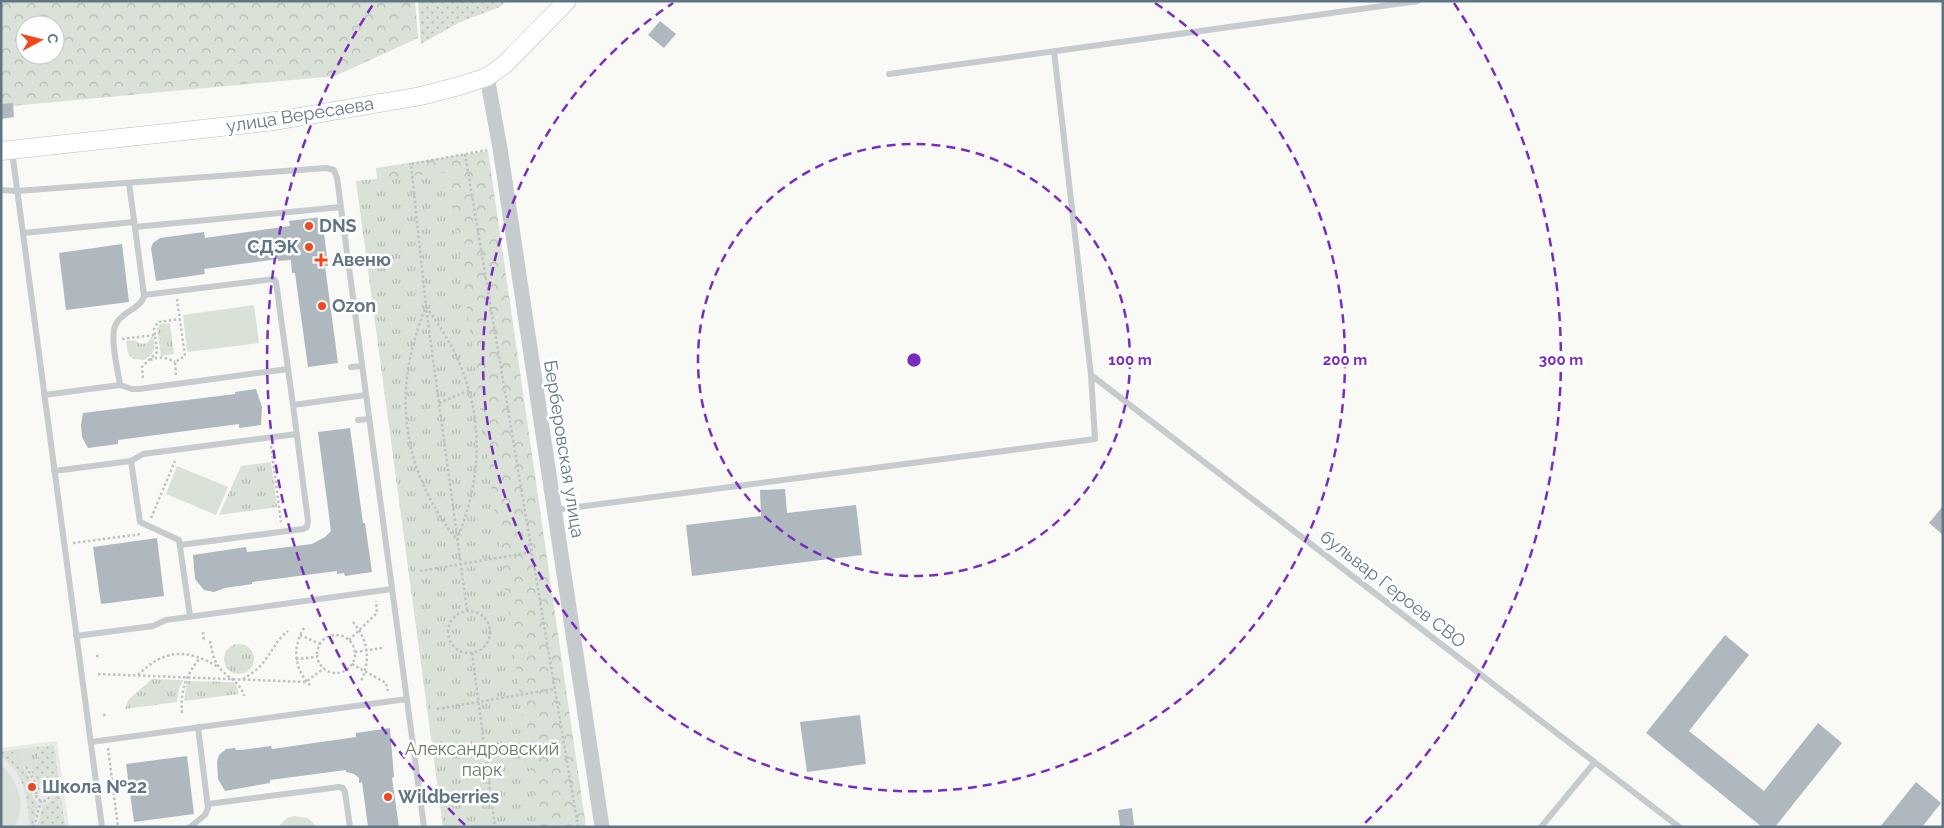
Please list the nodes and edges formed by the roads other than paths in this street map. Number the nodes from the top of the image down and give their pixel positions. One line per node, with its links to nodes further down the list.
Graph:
1 (566, 1): 5 (main road, улица Вересаева)
2 (1418, 1): 3 (lane)
3 (1054, 51): 4 (lane); 17 (lane)
4 (889, 74)
5 (487, 77): 6 (main road, улица Вересаева); 27 (street, Берберовская улица)
6 (6, 151): 9 (lane)
7 (129, 183): 9 (lane); 10 (lane); 11 (lane)
8 (1, 190): 9 (lane)
9 (17, 191): 12 (lane)
10 (341, 207): 11 (lane); 14 (lane)
11 (135, 225): 12 (lane); 13 (lane)
12 (22, 233): 19 (lane)
13 (144, 295): 16 (lane); 18 (lane)
14 (362, 366): 15 (lane); 20 (lane)
15 (351, 367)
16 (288, 369): 18 (lane); 21 (lane)
17 (1090, 375): 27 (lane); 35 (lane, бульвар Героев СВО)
18 (120, 385): 19 (lane)
19 (44, 395): 26 (lane)
20 (366, 395): 21 (lane); 22 (lane)
21 (293, 405): 24 (lane)
22 (369, 419): 23 (lane); 29 (lane)
23 (358, 420)
24 (297, 434): 25 (lane); 28 (lane)
25 (131, 461): 26 (lane); 28 (lane)
26 (54, 471): 31 (lane)
27 (554, 510): 41 (street, Берберовская улица)
28 (180, 545): 30 (lane)
29 (392, 589): 30 (lane); 32 (lane)
30 (190, 616): 31 (lane)
31 (76, 636): 34 (lane)
32 (407, 700): 33 (lane); 40 (lane)
33 (198, 727): 34 (lane); 36 (lane)
34 (91, 742): 37 (lane)
35 (1594, 764): 42 (lane); 43 (lane, бульвар Героев СВО)
36 (208, 804): 38 (lane); 39 (lane)
37 (102, 827)
38 (190, 827)
39 (350, 827)
40 (424, 827)
41 (602, 827)
42 (1541, 827)
43 (1679, 827)

